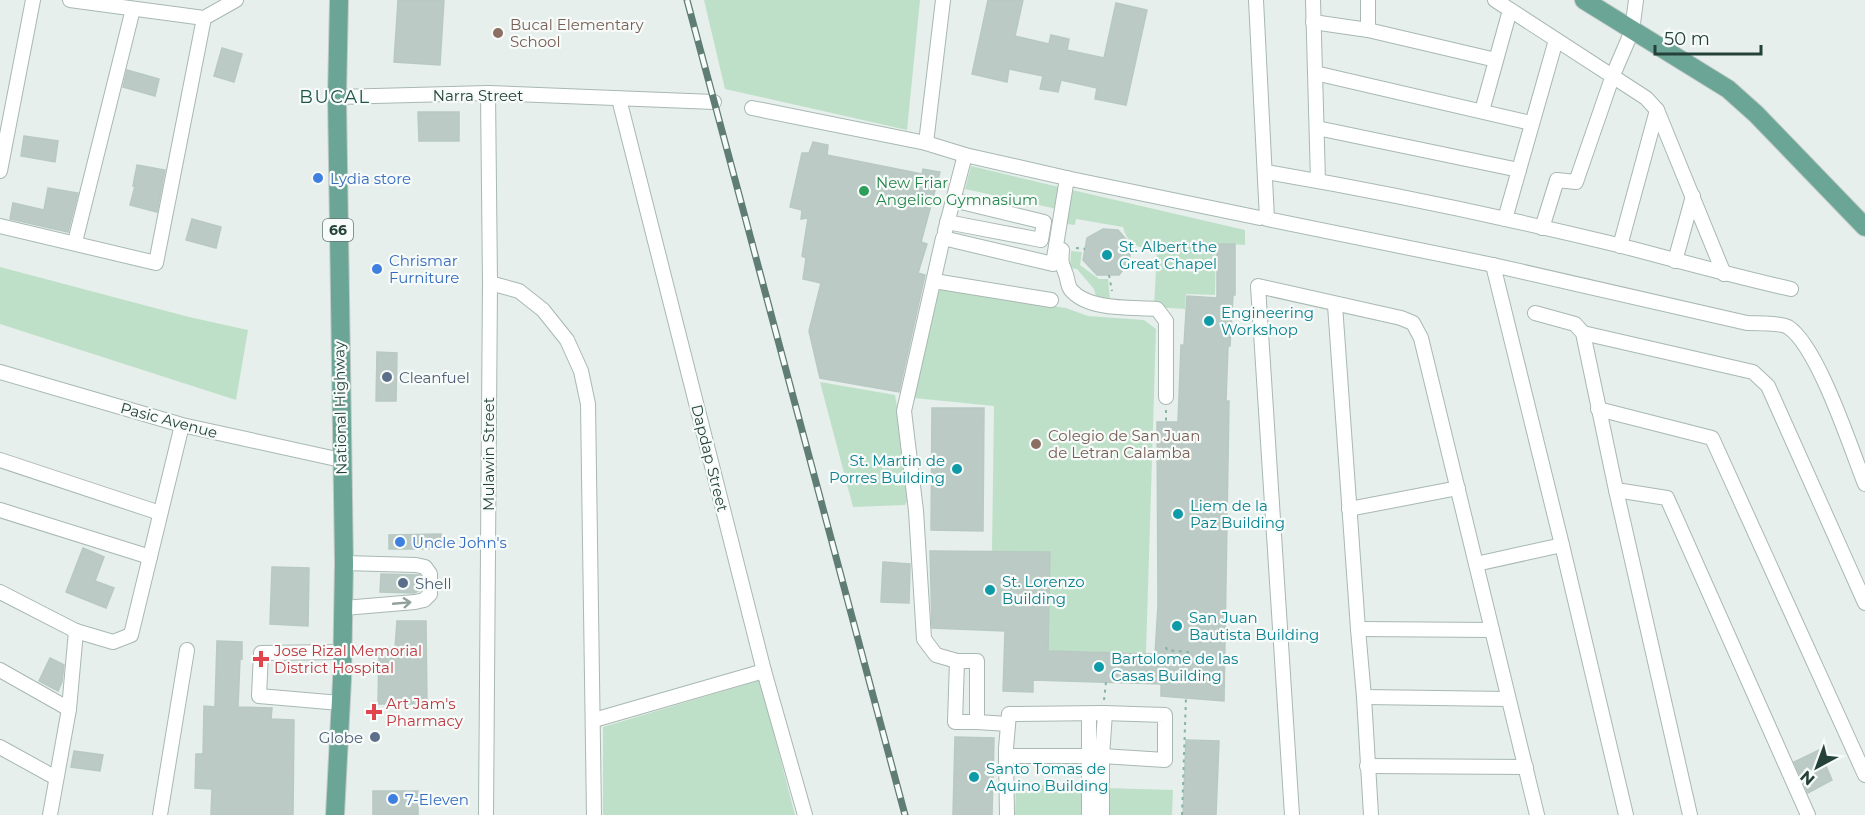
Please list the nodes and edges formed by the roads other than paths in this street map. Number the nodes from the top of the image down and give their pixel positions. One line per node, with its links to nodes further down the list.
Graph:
1 (33, 0): 34 (street)
2 (70, 0): 12 (street)
3 (236, 0): 14 (street)
4 (339, 0): 23 (main road, National Highway / 66)
5 (943, 0): 31 (street)
6 (1256, 0): 35 (street)
7 (1313, 0): 15 (street)
8 (1368, 0): 16 (street)
9 (1495, 0): 13 (street)
10 (1584, 0): 17 (main road)
11 (1636, 0): 17 (street)
12 (133, 9): 14 (street); 47 (street)
13 (1510, 10): 18 (street); 19 (street)
14 (204, 18): 47 (street)
15 (1313, 22): 16 (street); 20 (street)
16 (1368, 30): 19 (street)
17 (1632, 31): 21 (street); 44 (main road)
18 (1556, 40): 21 (street); 29 (street)
19 (1496, 60): 28 (street)
20 (1315, 74): 28 (street); 30 (street)
21 (1613, 75): 27 (street); 45 (street)
22 (488, 93): 23 (street, Narra Street); 24 (street, Narra Street); 53 (street, Mulawin Street)
23 (337, 97): 64 (main road, National Highway / 66)
24 (619, 99): 25 (street, Narra Street); 85 (street, Dapdap Street)
25 (714, 102)
26 (752, 108): 31 (street)
27 (1658, 110): 38 (street); 48 (street)
28 (1482, 111): 29 (street)
29 (1531, 123): 33 (street)
30 (1317, 128): 33 (street); 37 (street)
31 (926, 143): 32 (street)
32 (965, 155): 36 (street); 39 (street)
33 (1519, 170): 41 (street)
34 (0, 171)
35 (1266, 172): 37 (street); 50 (street)
36 (1069, 179): 40 (street); 46 (street); 60 (street)
37 (1318, 181): 41 (street)
38 (1693, 196): 49 (street); 51 (street)
39 (953, 200): 42 (street); 42 (street)
40 (1260, 218)
41 (1505, 219): 45 (street)
42 (947, 222): 46 (street)
43 (0, 226): 47 (street)
44 (1865, 227)
45 (1542, 228): 48 (street)
46 (943, 238): 52 (street)
47 (75, 242)
48 (1620, 246): 49 (street)
49 (1675, 261): 51 (street)
50 (1492, 264): 65 (street); 71 (street)
51 (1724, 274): 54 (street)
52 (934, 281): 55 (street); 83 (street)
53 (490, 283): 92 (street); 105 (street, Mulawin Street)
54 (1791, 289)
55 (1051, 300)
56 (1335, 304): 66 (street); 68 (street); 111 (street)
57 (1535, 313): 58 (street)
58 (1583, 333): 61 (street); 76 (street)
59 (0, 372): 62 (street, Pasic Avenue)
60 (1166, 397)
61 (1598, 409): 67 (street); 100 (street)
62 (182, 425): 64 (street, Pasic Avenue); 70 (street)
63 (0, 460): 70 (street)
64 (341, 460): 73 (main road, National Highway / 66)
65 (1865, 484)
66 (1458, 488): 68 (street); 74 (street)
67 (1616, 490): 115 (street); 116 (street)
68 (1349, 509): 78 (street)
69 (0, 510): 72 (street)
70 (160, 513): 72 (street)
71 (1562, 545): 74 (street); 114 (street)
72 (150, 556): 80 (street)
73 (344, 563): 77 (main road, National Highway / 66); 77 (street, one-way to 73)
74 (1476, 564): 79 (street)
75 (0, 591): 80 (street)
76 (1865, 603)
77 (344, 608): 82 (main road, National Highway / 66)
78 (1358, 629): 79 (street); 86 (street)
79 (1492, 630): 87 (street)
80 (76, 631): 89 (street)
81 (187, 650): 103 (street)
82 (342, 652): 88 (main road, National Highway / 66); 88 (street)
83 (957, 661): 93 (street); 93 (street)
84 (0, 670): 89 (street)
85 (764, 671): 92 (street); 107 (street, Dapdap Street)
86 (1364, 697): 87 (street); 98 (street)
87 (1508, 699): 99 (street)
88 (340, 703): 104 (main road, National Highway / 66)
89 (69, 709): 101 (street)
90 (1104, 713): 91 (street); 97 (street); 97 (street)
91 (1089, 714): 94 (street); 97 (street)
92 (594, 720): 106 (street)
93 (977, 722): 94 (street)
94 (1008, 724): 96 (street)
95 (0, 747): 101 (street)
96 (1006, 756): 97 (street); 108 (street)
97 (1096, 756): 109 (street); 110 (street)
98 (1367, 766): 99 (street); 112 (street)
99 (1526, 767): 113 (street)
100 (1865, 775)
101 (56, 778): 102 (street)
102 (50, 815)
103 (160, 815)
104 (335, 815)
105 (486, 815)
106 (594, 815)
107 (805, 815)
108 (1007, 815)
109 (1089, 815)
110 (1102, 815)
111 (1292, 815)
112 (1371, 815)
113 (1537, 815)
114 (1626, 815)
115 (1690, 815)
116 (1808, 815)

